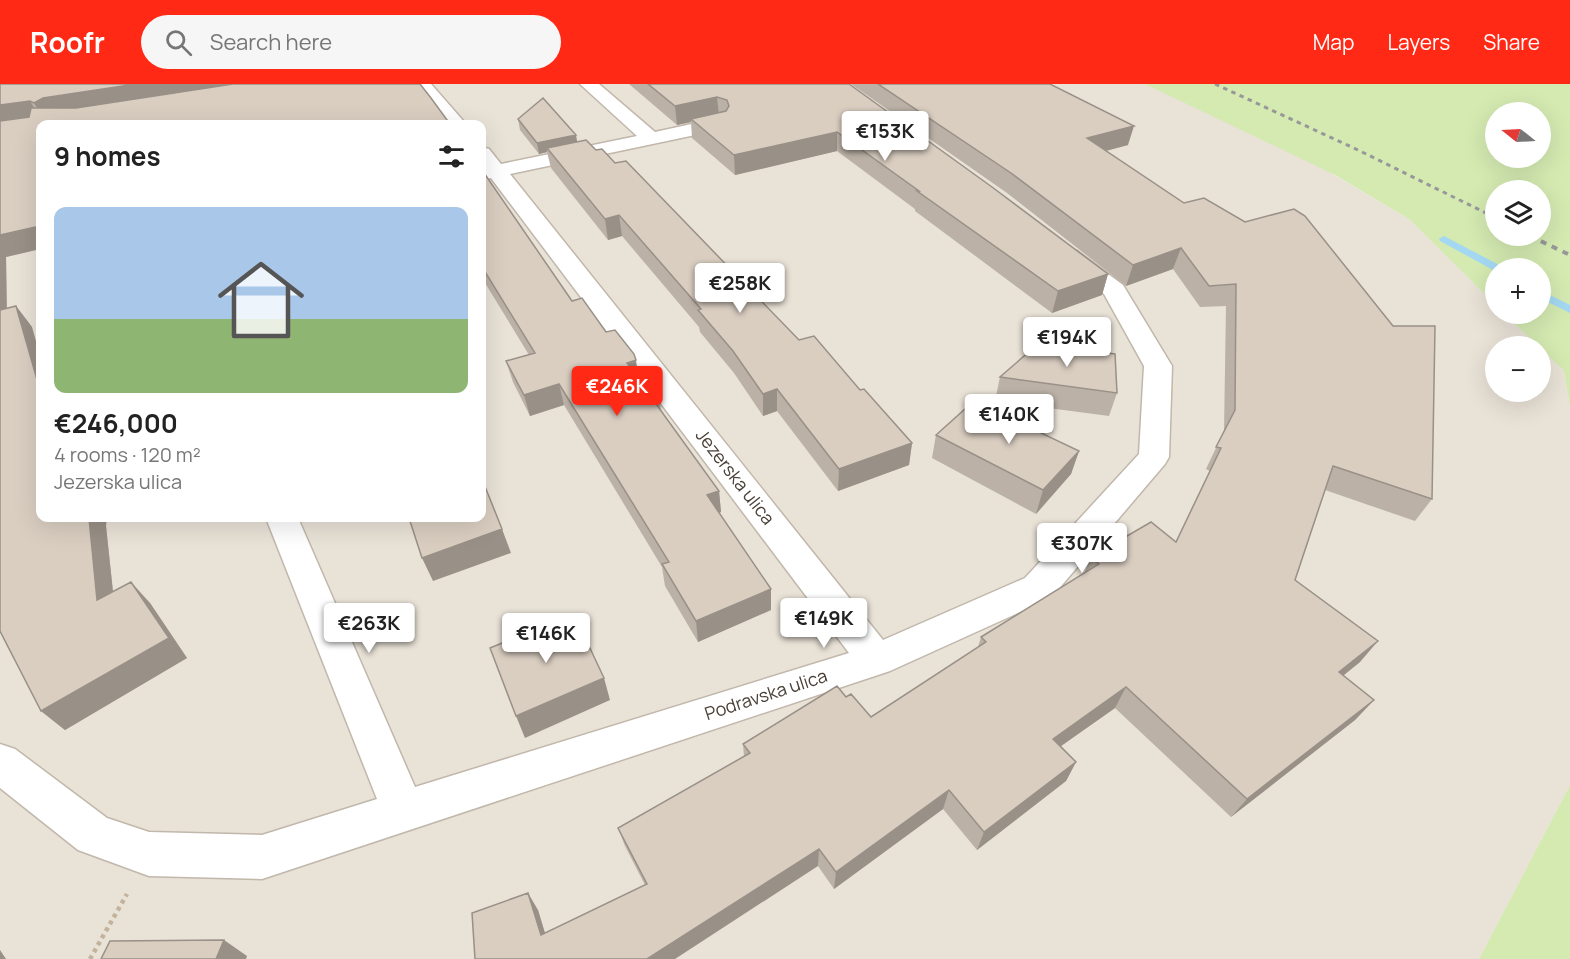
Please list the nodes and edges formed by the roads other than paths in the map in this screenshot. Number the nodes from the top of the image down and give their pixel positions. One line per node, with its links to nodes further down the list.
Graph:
1 (421, 84): 3 (street)
2 (589, 84): 5 (street)
3 (453, 120)
4 (719, 124): 5 (street)
5 (651, 138): 6 (street)
6 (486, 166): 9 (street, Jezerska ulica)
7 (1043, 235): 9 (street, Podravska ulica)
8 (284, 522): 11 (street)
9 (877, 660): 11 (street, Podravska ulica)
10 (0, 763): 11 (street, Podravska ulica)
11 (404, 811)

